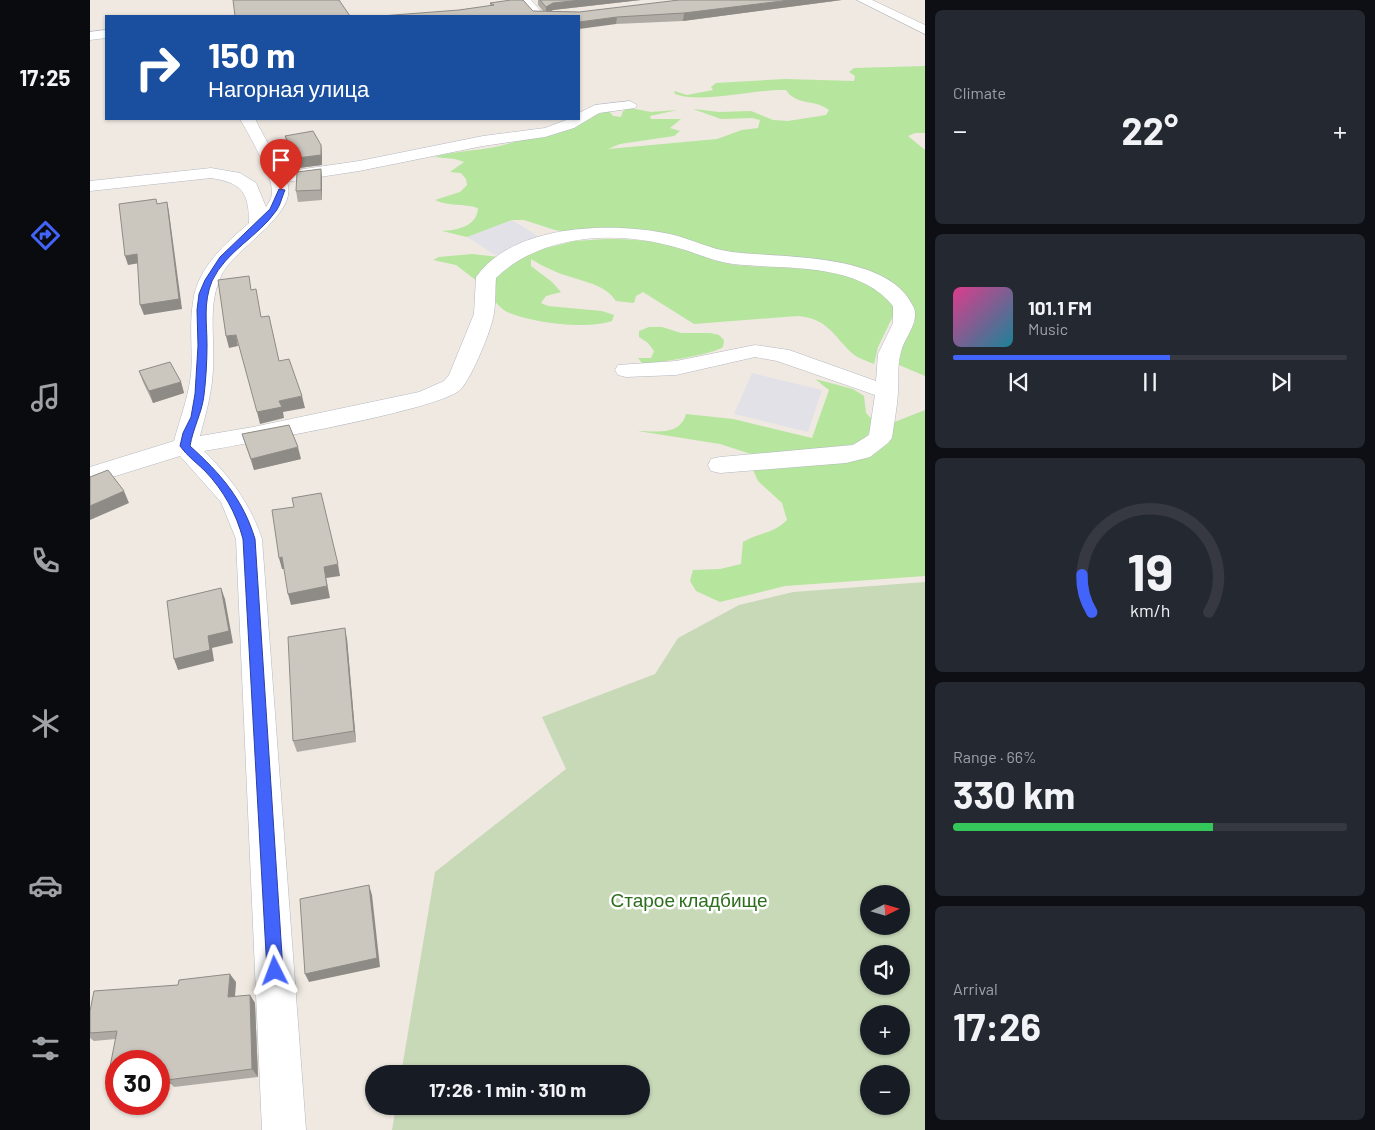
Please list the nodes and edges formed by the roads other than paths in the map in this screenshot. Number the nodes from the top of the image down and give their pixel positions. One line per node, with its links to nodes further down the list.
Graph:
1 (525, 0): 3 (street)
2 (863, 0): 4 (street)
3 (538, 15)
4 (925, 30)
5 (105, 34): 6 (street)
6 (90, 36)
7 (630, 105): 8 (street)
8 (580, 118)
9 (248, 120): 11 (street)
10 (577, 120): 11 (street)
11 (266, 178): 12 (street); 15 (street)
12 (90, 186)
13 (626, 370): 14 (street)
14 (887, 392): 15 (street); 16 (street)
15 (185, 446): 17 (street); 18 (street)
16 (720, 466)
17 (90, 476)
18 (284, 1130)

